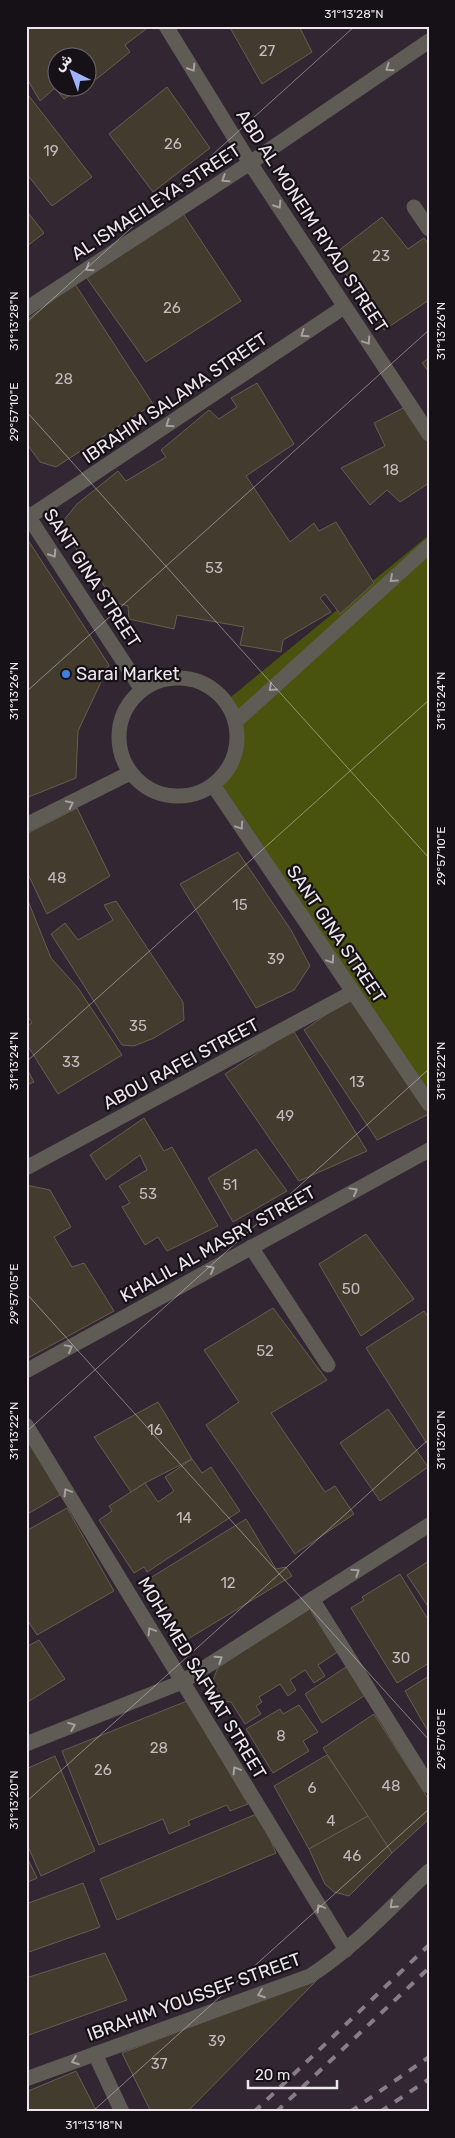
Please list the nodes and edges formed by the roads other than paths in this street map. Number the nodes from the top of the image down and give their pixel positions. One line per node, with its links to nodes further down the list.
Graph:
1 (166, 26): 3 (street, ABD AL MONEIM RIYAD STREET, one-way to 3)
2 (429, 41): 3 (street, AL ISMAEILEYA STREET, one-way to 3)
3 (250, 163): 6 (street, ABD AL MONEIM RIYAD STREET, one-way to 6); 7 (street, AL ISMAEILEYA STREET, one-way to 7)
4 (414, 207): 5 (street)
5 (429, 229)
6 (344, 307): 8 (street, ABD AL MONEIM RIYAD STREET, one-way to 8); 9 (street, IBRAHIM SALAMA STREET, one-way to 9)
7 (26, 309)
8 (429, 434)
9 (27, 517): 11 (street, SANT GINA STREET, one-way to 11)
10 (429, 546): 12 (street, one-way to 12)
11 (142, 690): 12 (street); 13 (street)
12 (235, 722): 14 (street)
13 (130, 774): 14 (street); 15 (street, one-way to 13)
14 (213, 785): 16 (street, SANT GINA STREET, one-way to 16)
15 (26, 825)
16 (353, 992): 17 (street, SANT GINA STREET); 19 (street, ABOU RAFEI STREET)
17 (429, 1104)
18 (429, 1150): 20 (street, KHALIL AL MASRY STREET, one-way to 18)
19 (26, 1168)
20 (251, 1247): 21 (street); 22 (street, KHALIL AL MASRY STREET, one-way to 20)
21 (328, 1365)
22 (26, 1371)
23 (26, 1425): 26 (street, MOHAMED SAFWAT STREET, one-way to 23)
24 (429, 1525): 25 (street, one-way to 24)
25 (312, 1599): 26 (street, one-way to 25); 28 (street)
26 (182, 1682): 27 (street, one-way to 26); 30 (street, MOHAMED SAFWAT STREET, one-way to 26)
27 (26, 1744)
28 (429, 1786)
29 (429, 1872): 30 (street, IBRAHIM YOUSSEF STREET, one-way to 30)
30 (346, 1950): 31 (street, IBRAHIM YOUSSEF STREET, one-way to 31)
31 (95, 2054): 32 (street, IBRAHIM YOUSSEF STREET, one-way to 32); 33 (street)
32 (26, 2079)
33 (122, 2112)

